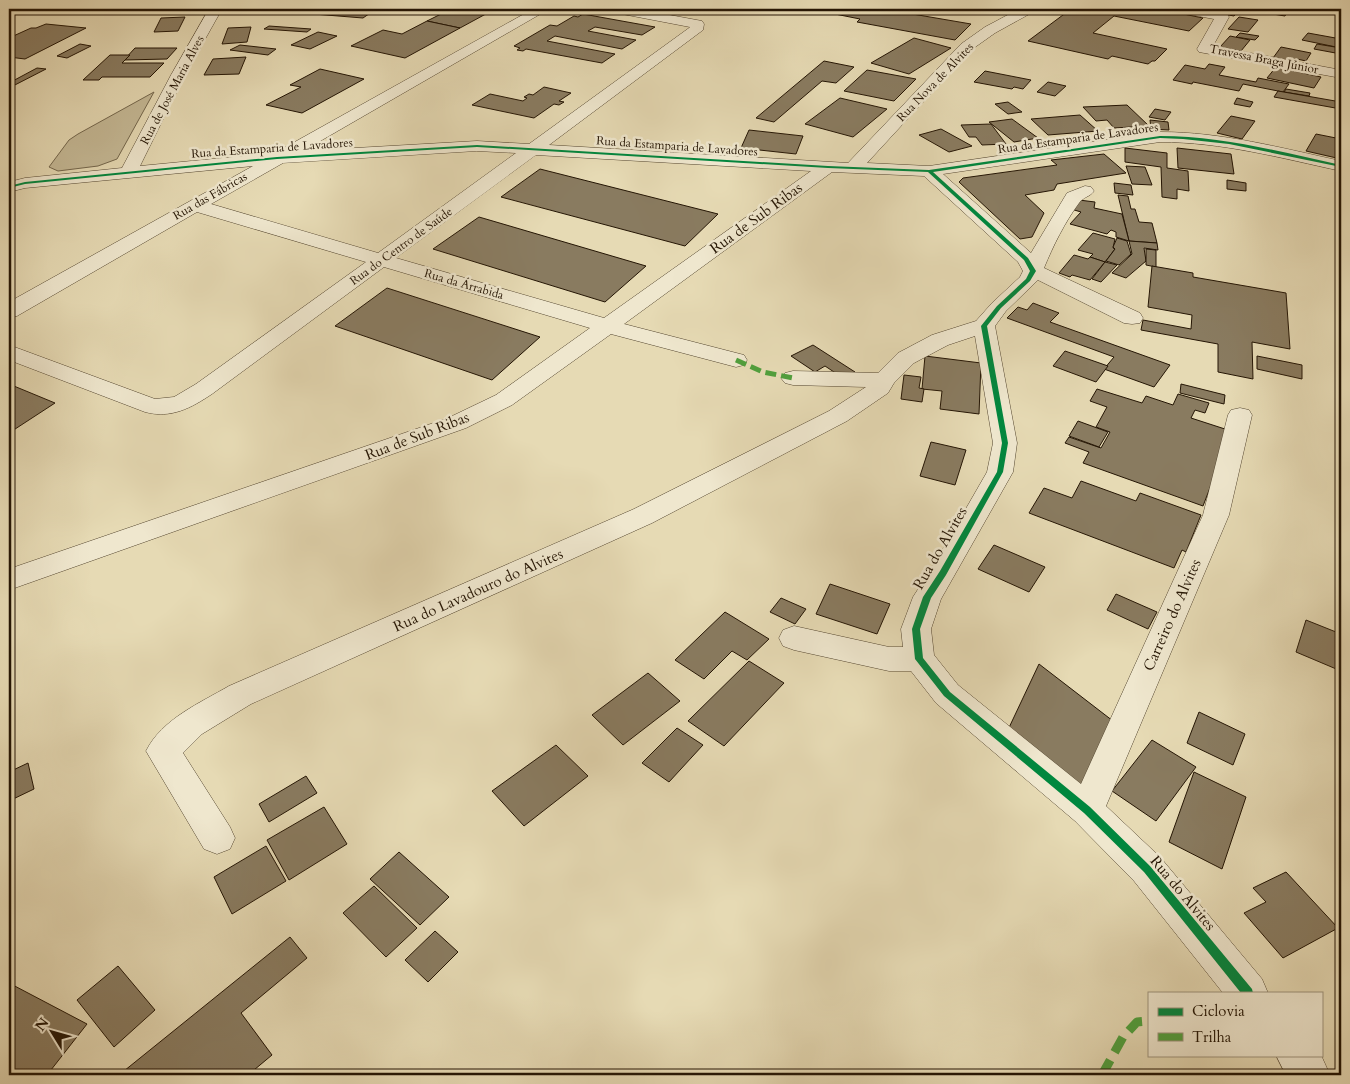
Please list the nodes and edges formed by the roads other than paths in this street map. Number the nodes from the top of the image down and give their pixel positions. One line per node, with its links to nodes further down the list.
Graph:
1 (215, 9): 12 (street, Rua de José Maria Alves)
2 (542, 9): 8 (street, Rua das Fábricas)
3 (617, 9): 7 (street, Rua do Centro de Saúde)
4 (1028, 9): 11 (street, Rua Nova de Alvites)
5 (1181, 9): 6 (street, Travessa Braga Júnior)
6 (1341, 74)
7 (536, 148): 8 (street, Rua da Estamparia de Lavadores); 10 (street, Rua da Estamparia de Lavadores); 17 (street, Rua do Centro de Saúde)
8 (277, 158): 12 (street, Rua da Estamparia de Lavadores); 16 (street, Rua das Fábricas)
9 (1341, 166): 13 (street, Rua da Estamparia de Lavadores)
10 (828, 167): 11 (street, Rua da Estamparia de Lavadores); 21 (street, Rua de Sub Ribas)
11 (853, 168): 13 (street, Rua da Estamparia de Lavadores)
12 (129, 171): 14 (street, Rua da Estamparia de Lavadores)
13 (929, 171): 18 (street)
14 (9, 187)
15 (1086, 191): 18 (street)
16 (194, 205): 17 (street, Rua da Árrabida); 19 (street, Rua das Fábricas)
17 (382, 260): 21 (street, Rua da Árrabida); 23 (street, Rua do Centro de Saúde)
18 (1033, 271): 20 (street); 22 (street)
19 (9, 311)
20 (1132, 318)
21 (607, 326): 24 (street, Rua da Árrabida); 28 (street, Rua de Sub Ribas)
22 (984, 326): 26 (street, Rua do Lavadouro do Alvites); 30 (street, Rua do Alvites)
23 (9, 352)
24 (736, 360)
25 (794, 378): 26 (street)
26 (884, 380): 32 (street, Rua do Lavadouro do Alvites)
27 (1240, 415): 31 (street, Carreiro do Alvites)
28 (9, 580)
29 (794, 638): 30 (street)
30 (919, 659): 31 (street, Rua do Alvites)
31 (1087, 810): 33 (street, Rua do Alvites)
32 (217, 838)
33 (1247, 992)
34 (1299, 1056): 35 (street)
35 (1309, 1075)

